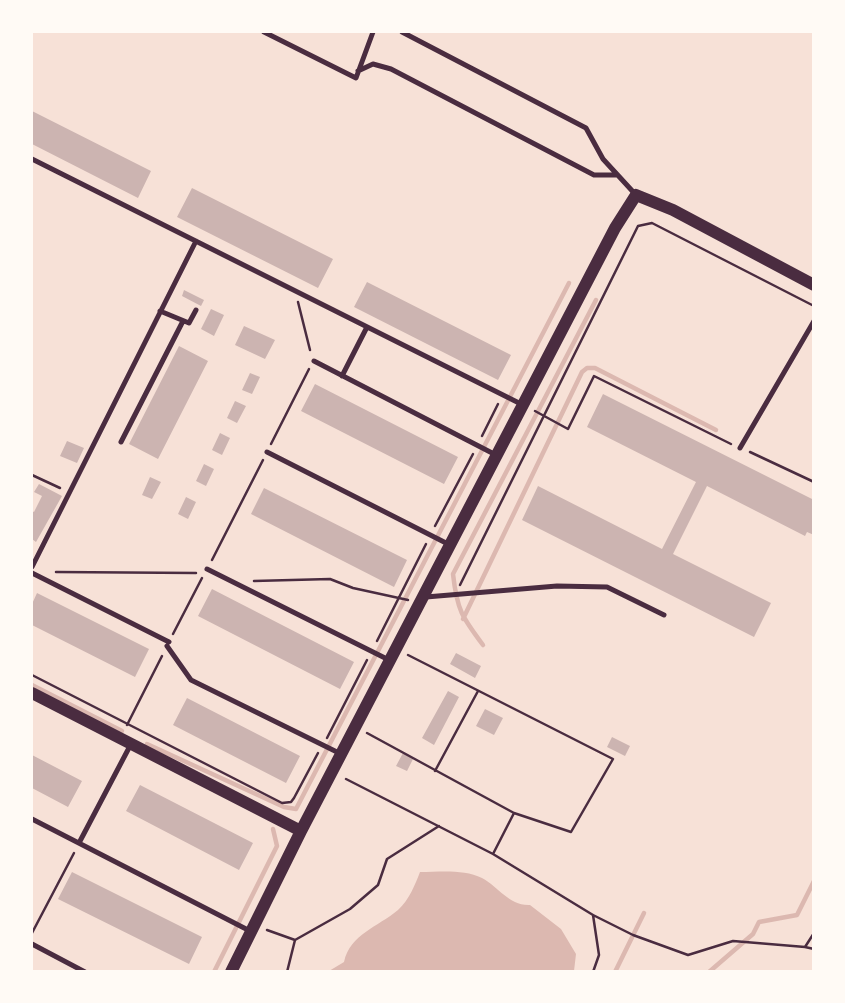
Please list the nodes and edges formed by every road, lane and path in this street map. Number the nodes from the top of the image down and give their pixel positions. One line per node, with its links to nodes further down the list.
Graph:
1 (264, 32): 4 (lane)
2 (373, 32): 4 (lane)
3 (402, 32): 6 (lane)
4 (358, 71): 6 (lane)
5 (32, 159): 8 (lane)
6 (617, 175): 7 (lane)
7 (636, 195): 9 (street); 20 (street)
8 (196, 241): 10 (lane); 13 (lane)
9 (814, 285)
10 (294, 290): 16 (lane); 17 (path)
11 (814, 306): 21 (path)
12 (195, 310): 14 (lane)
13 (160, 311): 14 (lane); 29 (lane)
14 (183, 321): 22 (lane)
15 (814, 321): 24 (lane)
16 (367, 327): 18 (lane); 19 (lane)
17 (313, 361): 18 (lane); 25 (path)
18 (342, 376): 23 (lane)
19 (503, 395): 20 (lane); 23 (path)
20 (528, 408): 21 (path); 26 (street)
21 (543, 415): 24 (path); 37 (path)
22 (121, 442)
23 (477, 445): 26 (lane); 30 (path)
24 (740, 448): 28 (path)
25 (267, 452): 30 (lane); 33 (path)
26 (496, 455): 31 (street)
27 (32, 474): 29 (path)
28 (814, 482)
29 (69, 492): 32 (lane)
30 (431, 535): 31 (lane); 39 (path)
31 (450, 544): 38 (street)
32 (32, 567)
33 (207, 569): 36 (lane)
34 (45, 572): 42 (path)
35 (32, 573): 42 (lane)
36 (232, 581): 39 (path); 43 (lane)
37 (455, 594): 38 (lane); 41 (lane)
38 (423, 597): 45 (street)
39 (399, 598): 40 (path); 43 (path)
40 (404, 598)
41 (664, 615)
42 (168, 644): 49 (path); 52 (lane)
43 (372, 651): 45 (lane); 52 (path)
44 (408, 655): 47 (path)
45 (390, 660): 53 (street)
46 (32, 675): 49 (path)
47 (478, 691): 54 (path); 56 (path)
48 (32, 693): 51 (street)
49 (127, 724): 52 (path)
50 (366, 732): 54 (path)
51 (131, 744): 59 (street); 60 (lane)
52 (323, 744): 53 (lane)
53 (341, 754): 59 (street)
54 (435, 771): 56 (path)
55 (346, 779): 58 (path)
56 (514, 813): 61 (path)
57 (32, 819): 60 (lane)
58 (439, 826): 61 (path); 67 (path)
59 (301, 831): 64 (street)
60 (79, 843): 64 (lane); 65 (path)
61 (493, 854): 62 (path)
62 (593, 915): 69 (path); 74 (path)
63 (267, 930): 67 (path)
64 (250, 932): 72 (street)
65 (32, 933)
66 (814, 933): 69 (path)
67 (295, 940): 73 (path)
68 (32, 944): 71 (lane)
69 (805, 947): 70 (path)
70 (814, 949)
71 (85, 971)
72 (230, 971)
73 (287, 971)
74 (593, 971)

